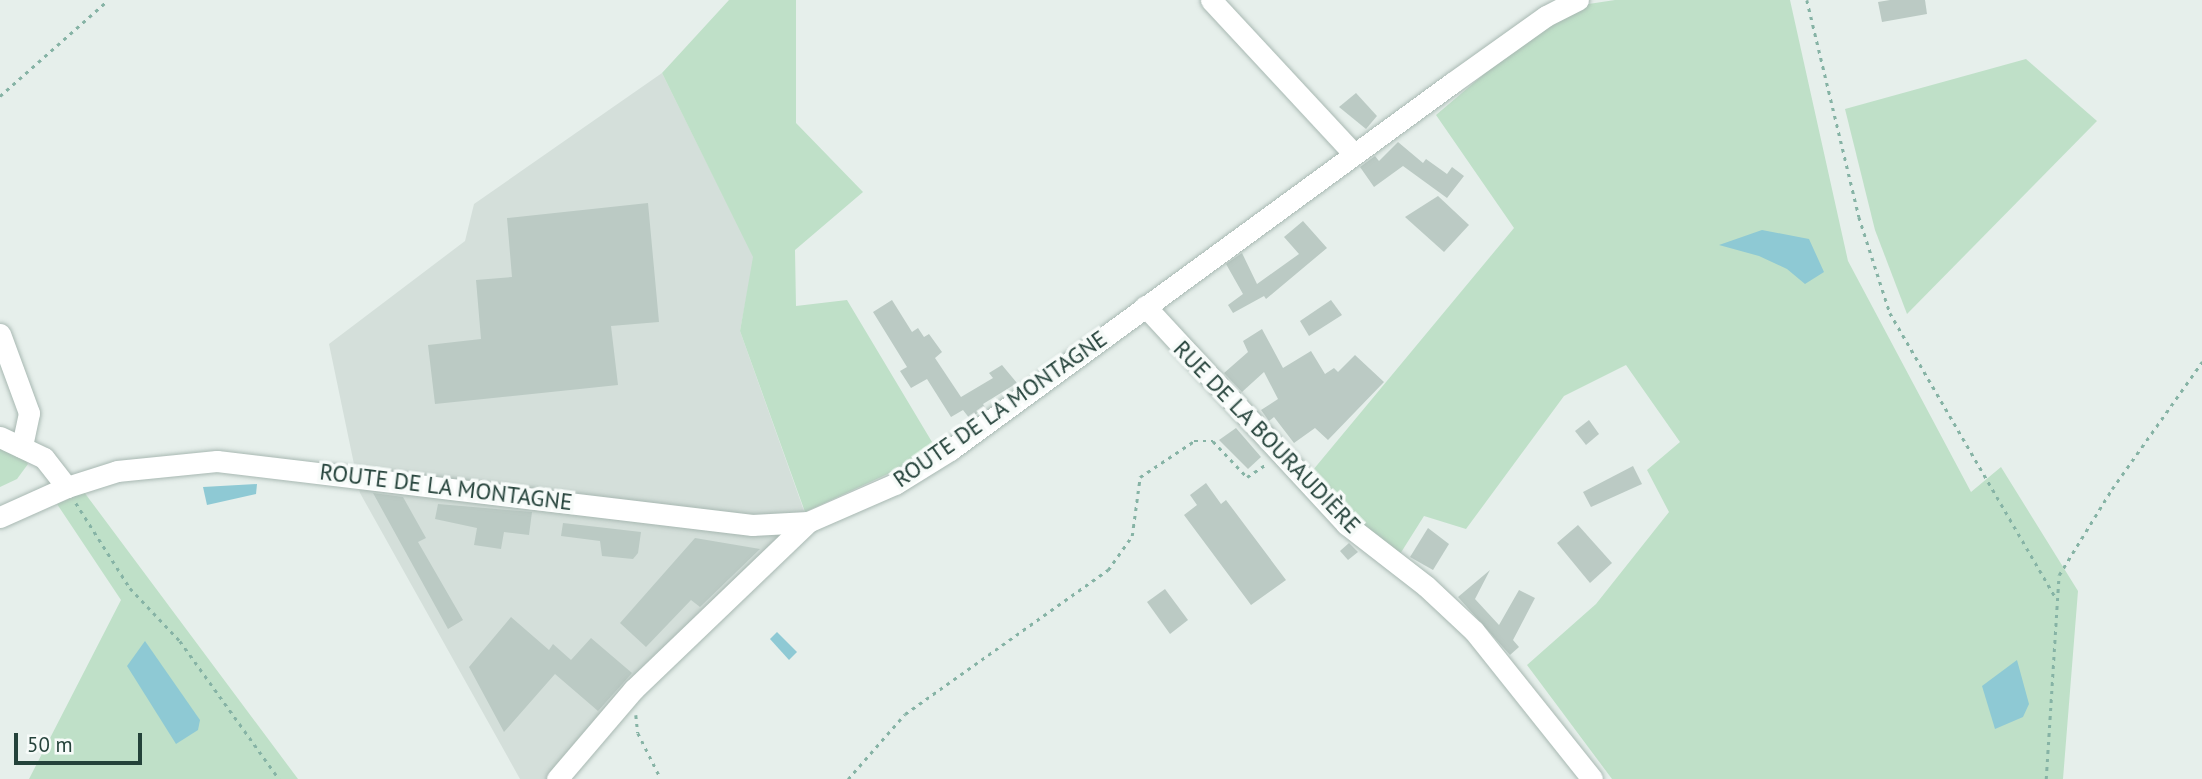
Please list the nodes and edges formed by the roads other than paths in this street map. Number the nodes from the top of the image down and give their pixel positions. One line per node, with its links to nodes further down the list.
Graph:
1 (1211, 0): 3 (street)
2 (1578, 0): 3 (street, ROUTE DE LA MONTAGNE)
3 (1354, 154): 4 (street, ROUTE DE LA MONTAGNE)
4 (1145, 306): 10 (street, ROUTE DE LA MONTAGNE); 12 (street, RUE DE LA BOURAUDIÈRE)
5 (0, 334): 7 (street)
6 (0, 437): 7 (street)
7 (22, 447): 8 (street)
8 (67, 487): 9 (street, ROUTE DE LA MONTAGNE); 10 (street, ROUTE DE LA MONTAGNE)
9 (0, 517)
10 (808, 522): 11 (street)
11 (557, 779)
12 (1592, 779)

